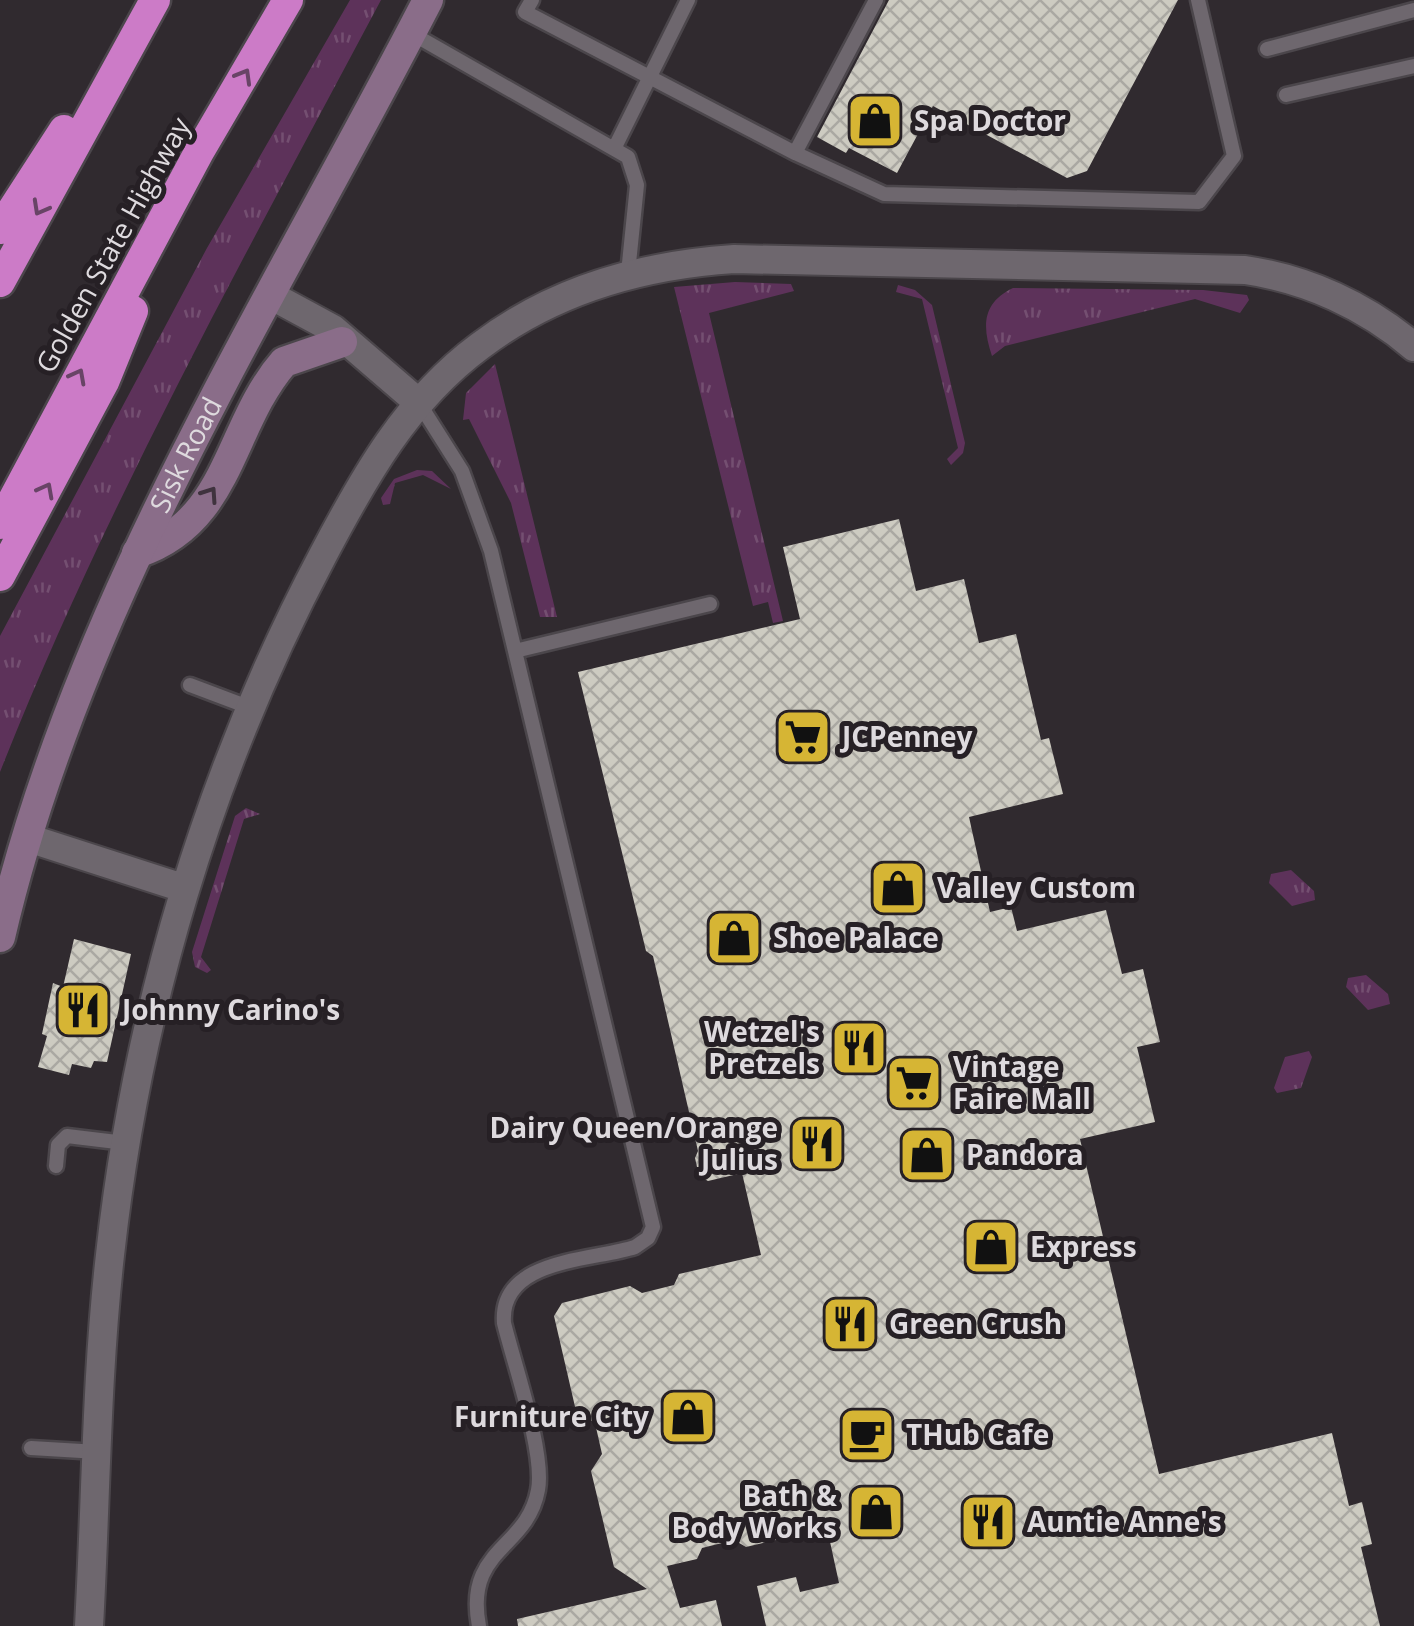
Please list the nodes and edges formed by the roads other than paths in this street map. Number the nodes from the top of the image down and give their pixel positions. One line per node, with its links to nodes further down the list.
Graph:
1 (154, 0): 17 (highway); 19 (highway, one-way to 19)
2 (288, 0): 15 (highway, Golden State Highway, one-way to 2)
3 (428, 0): 9 (main road, Sisk Road)
4 (532, 0): 12 (lane)
5 (688, 0): 12 (lane)
6 (876, 0): 16 (lane)
7 (1198, 0): 16 (lane)
8 (1414, 10): 10 (lane)
9 (411, 33): 14 (lane); 20 (main road, Sisk Road)
10 (1267, 49)
11 (1414, 66): 13 (lane)
12 (649, 78): 14 (lane); 16 (lane)
13 (1286, 96)
14 (614, 149): 18 (lane)
15 (199, 152): 24 (highway, Golden State Highway, one-way to 15); 26 (highway, one-way to 15)
16 (794, 153)
17 (0, 229)
18 (628, 273): 22 (street); 23 (street)
19 (0, 282)
20 (272, 296): 21 (street); 25 (main road, Sisk Road)
21 (342, 342): 23 (street); 25 (main road, one-way to 21)
22 (1414, 346)
23 (419, 403): 28 (lane); 30 (street)
24 (0, 524)
25 (137, 553): 31 (main road, Sisk Road)
26 (0, 576)
27 (710, 604): 28 (lane)
28 (515, 651): 39 (lane)
29 (190, 686): 30 (lane)
30 (251, 708): 32 (street)
31 (28, 838): 32 (street); 33 (main road, Sisk Road)
32 (183, 888): 34 (street)
33 (0, 937)
34 (126, 1143): 35 (lane); 37 (street)
35 (56, 1166)
36 (31, 1448): 37 (lane)
37 (98, 1452): 38 (street)
38 (89, 1626)
39 (478, 1626)

